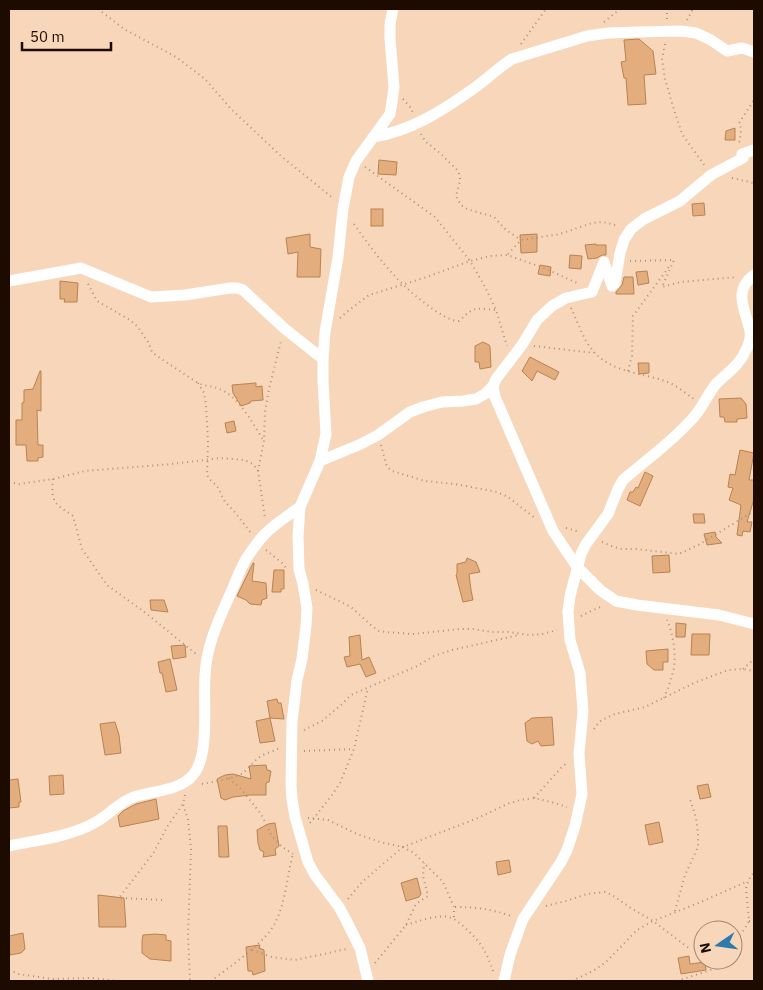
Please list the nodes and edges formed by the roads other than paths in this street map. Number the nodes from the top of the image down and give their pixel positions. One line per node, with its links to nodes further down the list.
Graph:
1 (393, 9): 3 (street)
2 (754, 52): 3 (street)
3 (373, 136): 7 (street)
4 (754, 150): 8 (street)
5 (753, 276): 11 (street)
6 (9, 281): 7 (street)
7 (323, 359): 9 (street)
8 (493, 386): 9 (street); 11 (street)
9 (320, 461): 10 (street)
10 (300, 507): 13 (street); 14 (street)
11 (577, 567): 12 (street); 15 (street)
12 (754, 624)
13 (9, 846)
14 (367, 977)
15 (504, 981)

